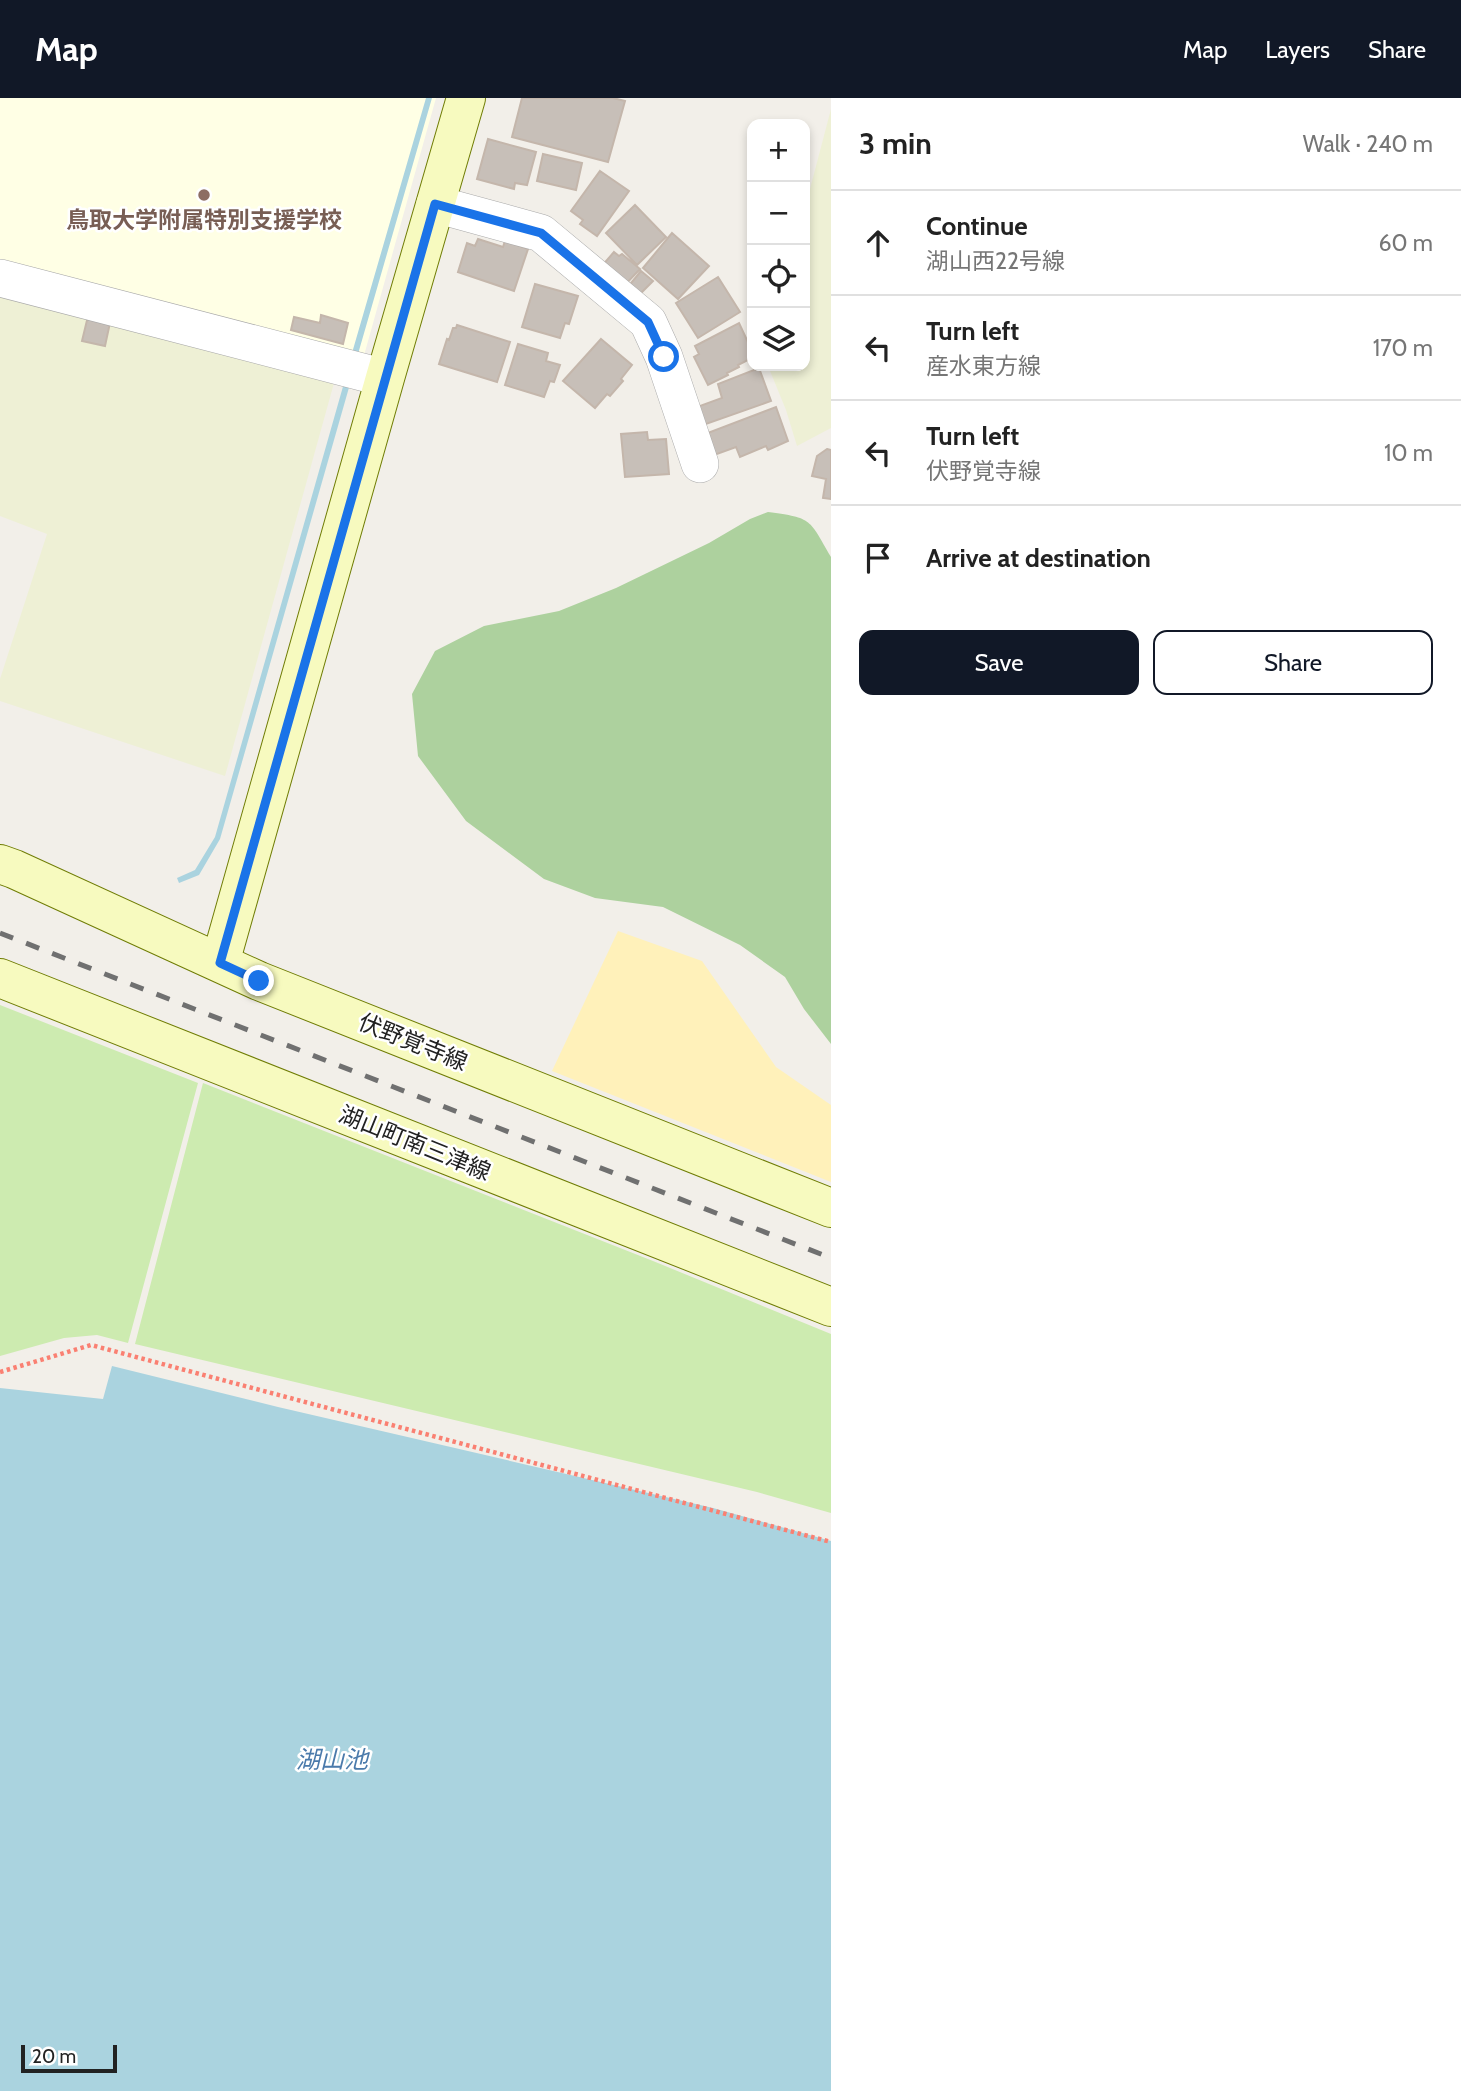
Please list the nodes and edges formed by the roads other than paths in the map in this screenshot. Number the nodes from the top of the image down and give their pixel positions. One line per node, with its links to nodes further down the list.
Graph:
1 (466, 98): 2 (street)
2 (435, 204): 4 (street); 5 (street)
3 (0, 278): 4 (street)
4 (385, 378): 7 (street)
5 (700, 464)
6 (0, 864): 7 (street, 伏野覚寺線)
7 (220, 963): 9 (street, 伏野覚寺線)
8 (0, 978): 10 (street, 湖山町南三津線)
9 (831, 1208)
10 (831, 1307)

